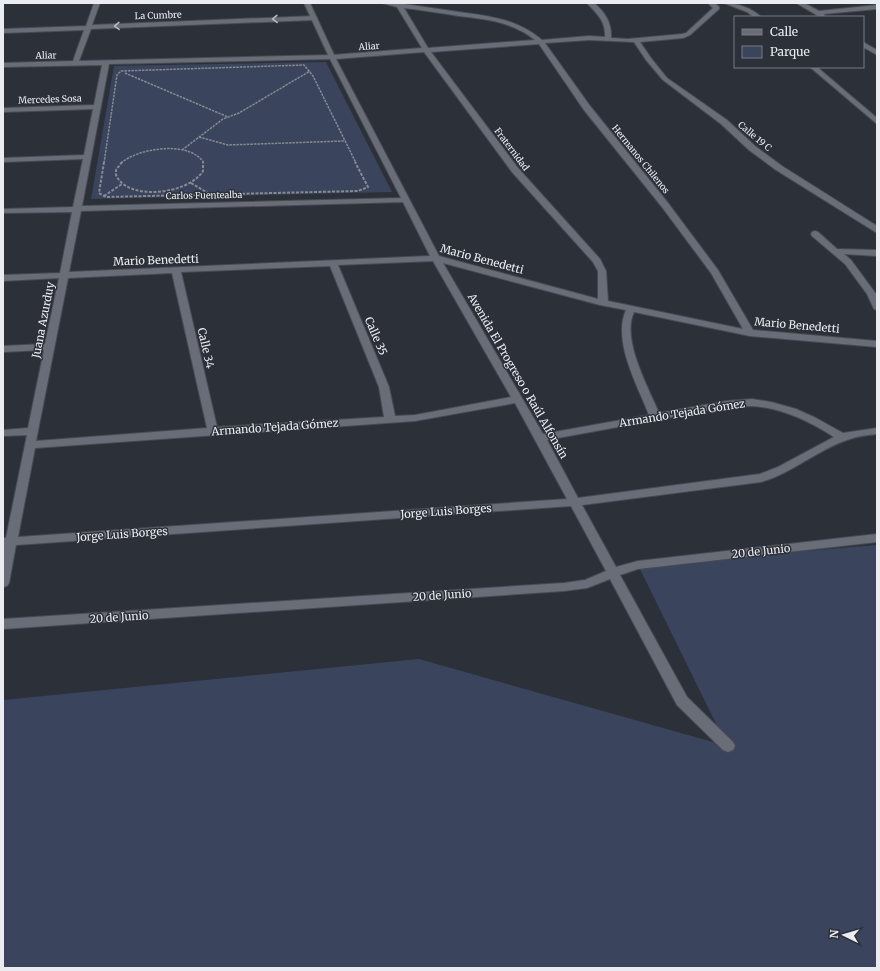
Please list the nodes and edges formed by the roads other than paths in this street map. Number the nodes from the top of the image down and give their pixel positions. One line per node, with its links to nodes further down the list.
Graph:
1 (97, 3): 14 (street)
2 (307, 3): 13 (street, Avenida El Progreso o Raúl Alfonsín)
3 (385, 3): 8 (street, Hermanos Chilenos)
4 (590, 3): 16 (street)
5 (711, 3): 17 (street, Aliar)
6 (727, 3): 11 (street)
7 (799, 3): 10 (street)
8 (398, 5): 18 (street, Hermanos Chilenos); 20 (street, Fraternidad)
9 (877, 7): 10 (street)
10 (818, 13): 12 (street)
11 (756, 16)
12 (822, 16)
13 (314, 18): 14 (street, La Cumbre, one-way to 14); 22 (street, Avenida El Progreso o Raúl Alfonsín)
14 (88, 27): 15 (street, La Cumbre); 24 (street)
15 (3, 30)
16 (608, 39): 17 (street, Aliar); 18 (street, Aliar)
17 (636, 40): 35 (street, Calle 19 C)
18 (541, 42): 20 (street, Aliar); 47 (street, Hermanos Chilenos)
19 (864, 45): 21 (street)
20 (427, 50): 22 (street, Aliar); 44 (street, Fraternidad)
21 (877, 53)
22 (332, 59): 23 (street, Aliar); 32 (street, Avenida El Progreso o Raúl Alfonsín)
23 (106, 62): 24 (street, Aliar); 27 (street, Juana Azurduy)
24 (75, 64): 25 (street, Aliar)
25 (3, 65)
26 (814, 68): 29 (street)
27 (97, 107): 28 (street, Mercedes Sosa); 30 (street, Juana Azurduy)
28 (3, 110)
29 (877, 122)
30 (88, 157): 31 (street); 33 (street, Juana Azurduy)
31 (3, 160)
32 (405, 200): 33 (street, Carlos Fuentealba); 39 (street, Avenida El Progreso o Raúl Alfonsín)
33 (78, 208): 34 (street, Carlos Fuentealba); 42 (street, Juana Azurduy)
34 (3, 211)
35 (877, 230)
36 (815, 234): 37 (street)
37 (835, 251): 38 (street); 45 (street)
38 (877, 254)
39 (436, 258): 40 (street, Mario Benedetti); 44 (street, Mario Benedetti); 51 (street, Avenida El Progreso o Raúl Alfonsín)
40 (333, 263): 41 (street, Mario Benedetti); 53 (street, Calle 35)
41 (176, 271): 42 (street, Mario Benedetti); 55 (street, Calle 34)
42 (64, 276): 43 (street, Mario Benedetti); 49 (street, Juana Azurduy)
43 (3, 278)
44 (603, 303): 46 (street, Mario Benedetti)
45 (877, 307)
46 (631, 308): 47 (street, Mario Benedetti); 52 (street)
47 (750, 332): 48 (street, Mario Benedetti)
48 (877, 345)
49 (50, 347): 50 (street); 54 (street, Juana Azurduy)
50 (3, 349)
51 (518, 399): 53 (street, Armando Tejada Gómez); 58 (street, Avenida El Progreso o Raúl Alfonsín)
52 (655, 416): 58 (street, Armando Tejada Gómez); 59 (street, Armando Tejada Gómez)
53 (390, 419): 55 (street, Armando Tejada Gómez)
54 (34, 431): 57 (street); 60 (street, Juana Azurduy)
55 (213, 431): 60 (street, Armando Tejada Gómez)
56 (877, 431): 59 (street, Jorge Luis Borges)
57 (3, 433)
58 (540, 438): 61 (street, Avenida El Progreso o Raúl Alfonsín)
59 (841, 438): 61 (street, Jorge Luis Borges)
60 (31, 445): 63 (street, Juana Azurduy)
61 (576, 502): 63 (street, Jorge Luis Borges); 64 (street, Avenida El Progreso o Raúl Alfonsín)
62 (877, 538): 64 (street, 20 de Junio)
63 (8, 542): 65 (street, Juana Azurduy)
64 (612, 573): 66 (street, 20 de Junio); 67 (street, Avenida El Progreso o Raúl Alfonsín)
65 (3, 583)
66 (3, 624)
67 (728, 746)

